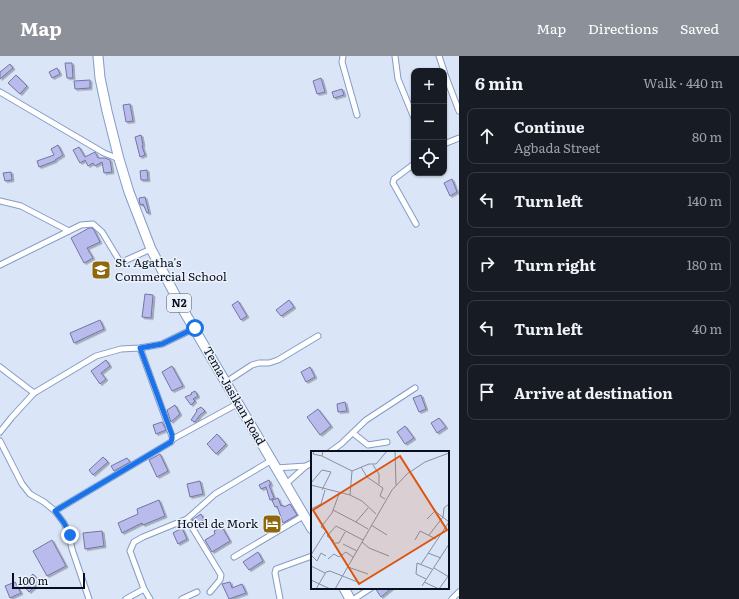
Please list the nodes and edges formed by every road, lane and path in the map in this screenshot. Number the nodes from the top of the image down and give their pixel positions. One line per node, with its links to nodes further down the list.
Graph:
1 (98, 56): 13 (highway, Tema-Jasikan Road / N2)
2 (343, 56): 10 (street)
3 (395, 56): 8 (street)
4 (439, 56): 5 (street)
5 (443, 68)
6 (447, 80): 9 (street)
7 (0, 92): 13 (street)
8 (411, 111)
9 (459, 111)
10 (358, 115)
11 (459, 138): 12 (street)
12 (447, 143)
13 (119, 159): 18 (highway, Tema-Jasikan Road / N2)
14 (411, 166): 16 (street)
15 (0, 201): 17 (street)
16 (416, 224)
17 (69, 231): 18 (street); 19 (street)
18 (151, 249): 20 (highway, Tema-Jasikan Road / N2)
19 (0, 265)
20 (195, 328): 22 (street); 24 (highway, Tema-Jasikan Road / N2)
21 (318, 336): 24 (street)
22 (140, 348): 26 (street); 30 (street)
23 (0, 367): 26 (street)
24 (226, 382): 27 (highway, Tema-Jasikan Road / N2)
25 (416, 388): 29 (street)
26 (34, 393): 28 (street)
27 (237, 404): 30 (street); 34 (highway, Tema-Jasikan Road / N2)
28 (0, 432)
29 (352, 434): 32 (street); 33 (street)
30 (172, 439): 38 (street)
31 (0, 441): 38 (street)
32 (387, 442)
33 (331, 451)
34 (274, 464): 36 (street); 37 (highway, Tema-Jasikan Road / N2); 40 (street)
35 (311, 464): 36 (street)
36 (306, 466): 37 (street)
37 (286, 484): 39 (highway, Tema-Jasikan Road / N2)
38 (55, 511): 51 (street)
39 (305, 516): 41 (highway, Tema-Jasikan Road / N2); 43 (street)
40 (187, 519): 44 (street); 48 (street)
41 (311, 527)
42 (311, 556): 54 (street)
43 (234, 557)
44 (144, 589): 50 (street); 52 (street)
45 (345, 589): 55 (highway)
46 (369, 589): 56 (street)
47 (197, 592): 53 (street)
48 (210, 592)
49 (459, 592): 57 (street)
50 (128, 598)
51 (89, 599)
52 (150, 599)
53 (182, 599)
54 (280, 599)
55 (350, 599)
56 (354, 599)
57 (452, 599)

